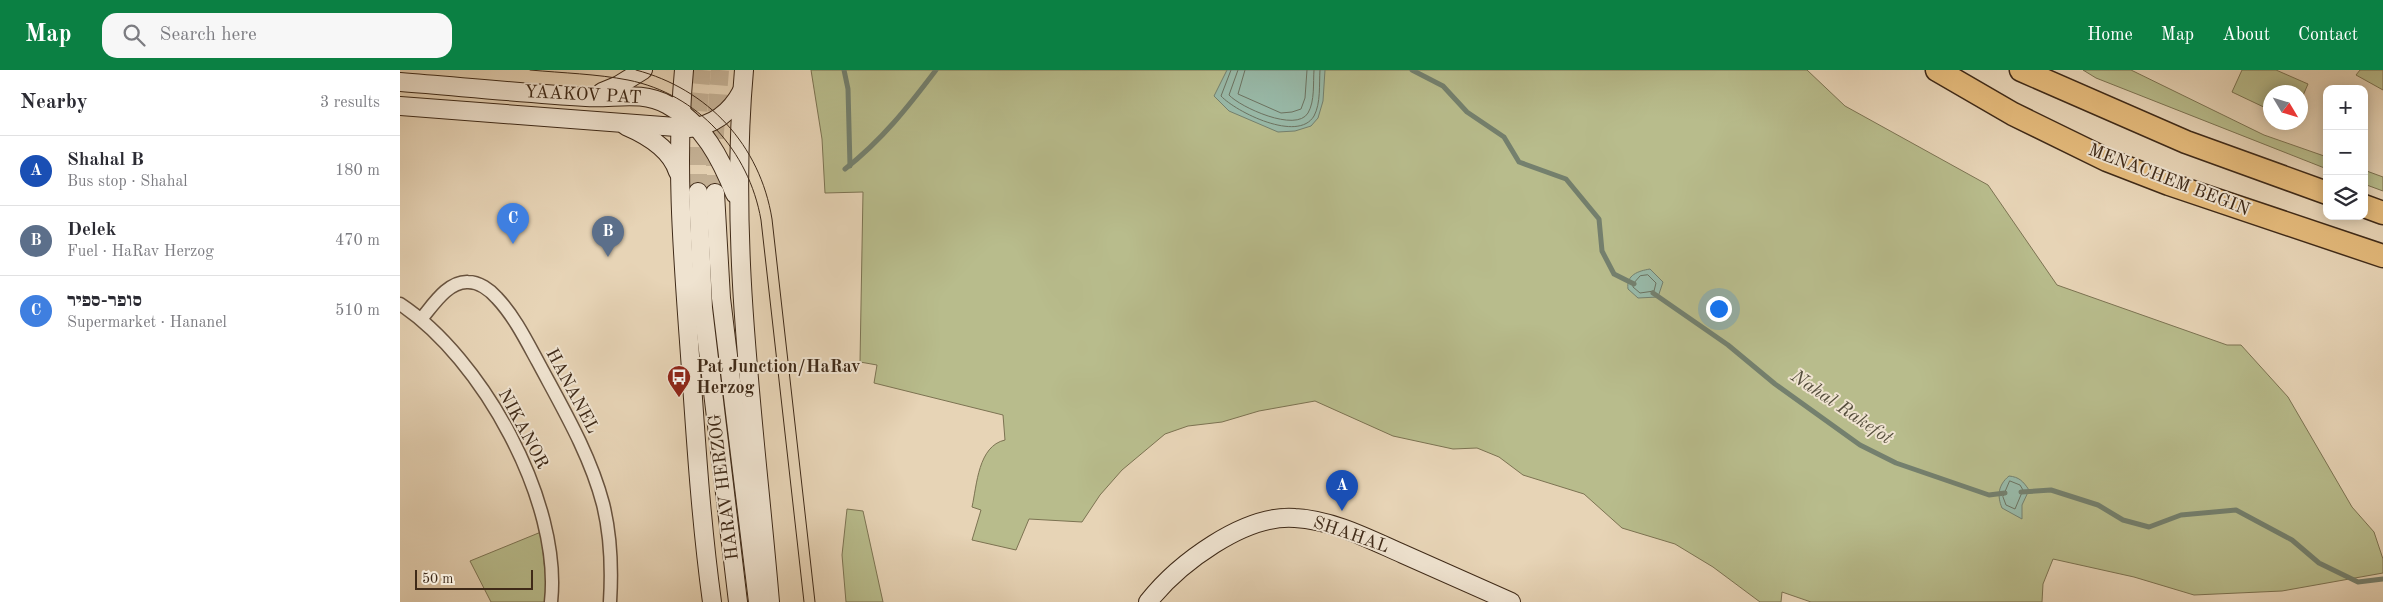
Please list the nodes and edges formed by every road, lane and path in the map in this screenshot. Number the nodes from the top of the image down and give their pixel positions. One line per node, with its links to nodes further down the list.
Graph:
1 (643, 70): 8 (main road)
2 (684, 70): 11 (main road)
3 (744, 70): 7 (main road)
4 (1937, 70): 19 (highway, MENACHEM BEGIN)
5 (2021, 70): 14 (highway)
6 (400, 82): 8 (main road, YAAKOV PAT)
7 (742, 91): 11 (main road, YAAKOV PAT); 16 (main road)
8 (587, 97): 11 (main road, YAAKOV PAT)
9 (400, 106): 10 (main road, YAAKOV PAT)
10 (604, 121): 11 (main road, YAAKOV PAT); 12 (main road)
11 (686, 123): 12 (main road); 16 (main road, YAAKOV PAT)
12 (679, 177): 24 (main road)
13 (698, 192): 25 (main road, HARAV HERZOG)
14 (2323, 192)
15 (715, 193): 26 (main road, HARAV HERZOG)
16 (738, 204): 27 (main road)
17 (2368, 207): 18 (highway)
18 (2383, 213)
19 (2383, 256)
20 (400, 304): 21 (street, NIKANOR)
21 (422, 318): 22 (street, NIKANOR); 23 (street, HANANEL)
22 (551, 602)
23 (610, 602)
24 (712, 602)
25 (738, 602)
26 (758, 602)
27 (770, 602)
28 (1148, 602): 29 (main road, SHAHAL)
29 (1511, 602)

